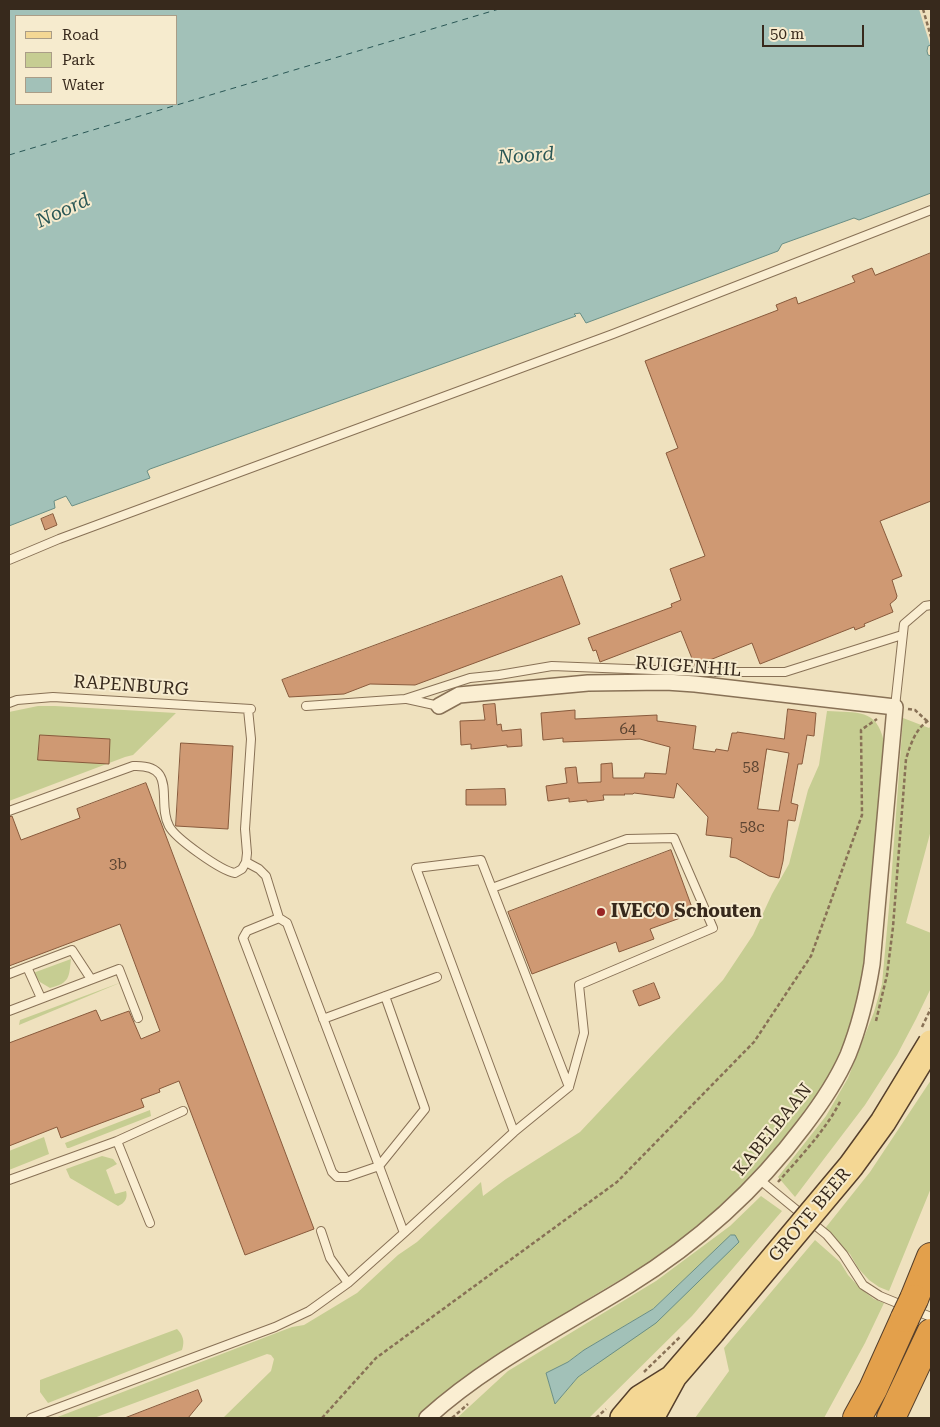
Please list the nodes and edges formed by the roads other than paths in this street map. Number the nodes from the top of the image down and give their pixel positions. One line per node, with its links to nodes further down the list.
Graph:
1 (931, 210): 2 (lane)
2 (9, 560)
3 (931, 604): 4 (lane)
4 (902, 635): 5 (lane); 9 (lane)
5 (405, 699): 7 (lane); 8 (lane)
6 (9, 703): 11 (lane, RAPENBURG)
7 (306, 706)
8 (439, 706): 9 (street, RUIGENHIL)
9 (895, 707): 30 (street, KABELBAAN)
10 (9, 811): 11 (lane)
11 (246, 862): 13 (lane)
12 (492, 888): 24 (lane); 24 (lane); 26 (lane)
13 (279, 918): 22 (lane); 28 (lane)
14 (27, 967): 15 (lane); 17 (lane); 19 (lane)
15 (9, 974)
16 (437, 977): 18 (lane)
17 (91, 979): 19 (lane); 21 (lane)
18 (385, 996): 22 (lane); 28 (lane)
19 (41, 998): 20 (lane)
20 (9, 1011)
21 (138, 1018)
22 (323, 1018): 28 (lane)
23 (931, 1043): 38 (main road, GROTE BEER, bridge)
24 (570, 1087): 26 (lane)
25 (183, 1111): 27 (lane)
26 (514, 1132): 33 (lane)
27 (117, 1141): 29 (lane); 31 (lane)
28 (379, 1166): 33 (lane)
29 (9, 1180)
30 (766, 1184): 36 (lane); 41 (street, KABELBAAN)
31 (150, 1224)
32 (321, 1231): 35 (lane)
33 (404, 1233): 35 (lane)
34 (931, 1257): 36 (highway)
35 (348, 1283): 40 (lane)
36 (917, 1312): 43 (highway)
37 (931, 1333): 44 (highway)
38 (674, 1376): 39 (main road, GROTE BEER); 42 (main road, GROTE BEER)
39 (616, 1412)
40 (31, 1418)
41 (427, 1418)
42 (651, 1418)
43 (857, 1418)
44 (891, 1418)

